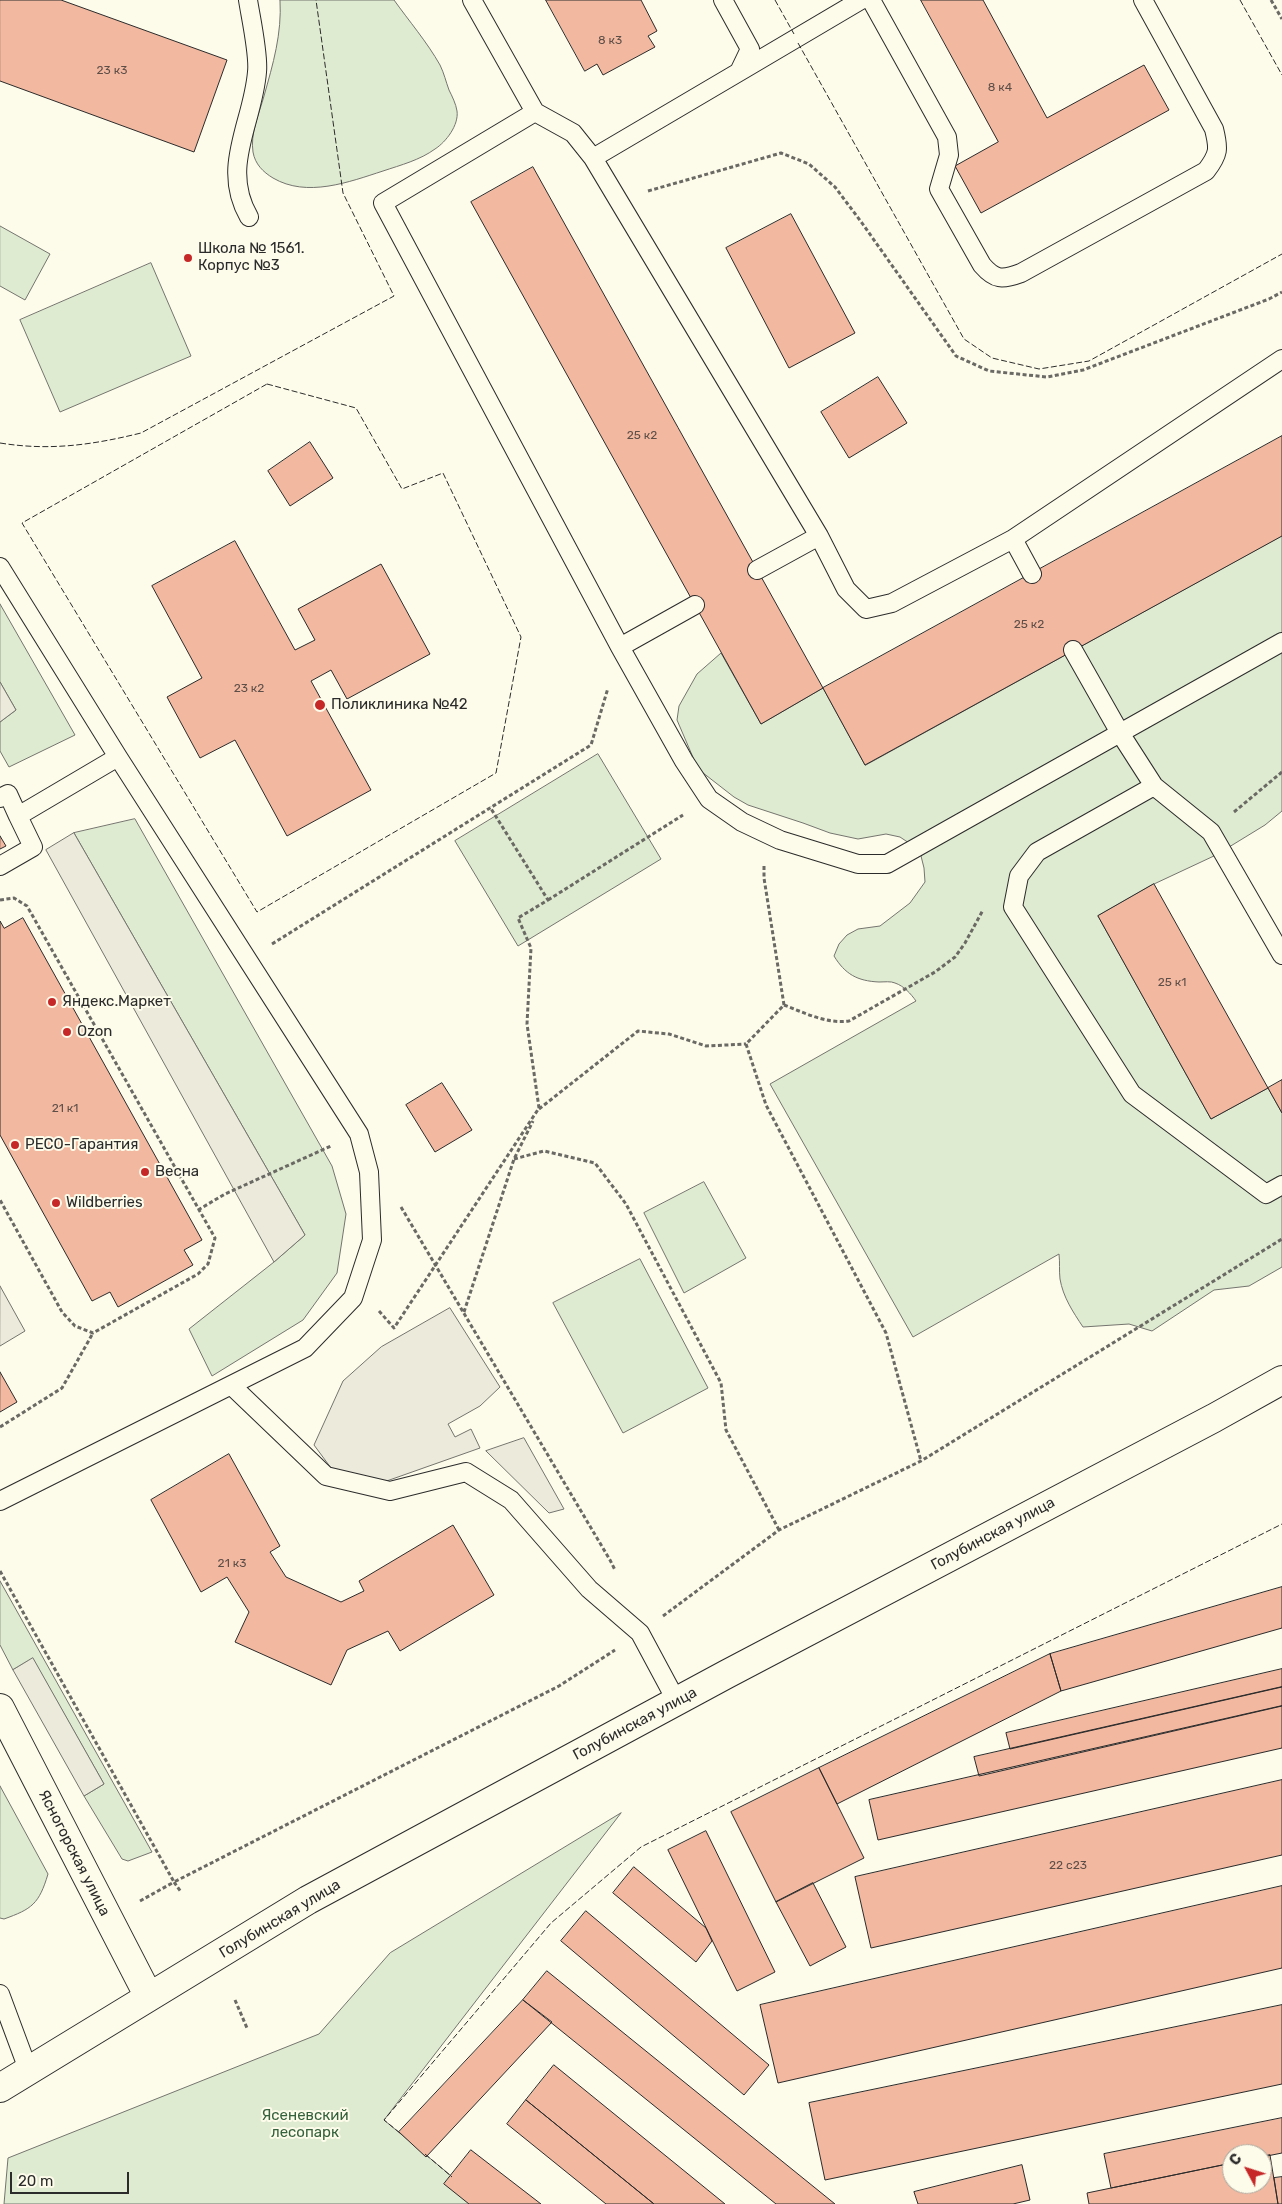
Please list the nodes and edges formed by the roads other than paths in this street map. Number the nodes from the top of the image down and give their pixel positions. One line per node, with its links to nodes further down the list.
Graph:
1 (248, 0): 10 (lane)
2 (472, 0): 8 (lane)
3 (723, 0): 7 (lane)
4 (862, 0): 7 (lane)
5 (871, 0): 6 (lane)
6 (1143, 0)
7 (739, 72): 9 (lane)
8 (535, 112): 9 (lane); 19 (lane)
9 (594, 158): 12 (lane)
10 (249, 217)
11 (1282, 359): 13 (lane)
12 (819, 536): 13 (lane); 15 (lane)
13 (1012, 539): 16 (lane)
14 (0, 567): 22 (lane)
15 (757, 570)
16 (1032, 574)
17 (695, 605): 19 (lane)
18 (1282, 642): 21 (lane)
19 (620, 647): 21 (lane)
20 (1073, 650): 21 (lane)
21 (1120, 733): 23 (lane)
22 (118, 757): 25 (lane); 30 (lane)
23 (1154, 786): 27 (lane); 28 (lane)
24 (0, 798): 25 (lane)
25 (18, 816): 26 (lane)
26 (0, 866)
27 (1282, 955)
28 (1282, 1186)
29 (1282, 1380): 32 (main road, Голубинская улица)
30 (232, 1386): 31 (lane); 32 (lane)
31 (0, 1501)
32 (677, 1702): 35 (main road, Голубинская улица)
33 (0, 1708): 35 (main road, Ясногорская улица)
34 (0, 1994): 36 (lane)
35 (150, 1997): 36 (main road, Голубинская улица)
36 (29, 2072): 37 (main road, Голубинская улица)
37 (0, 2088)

